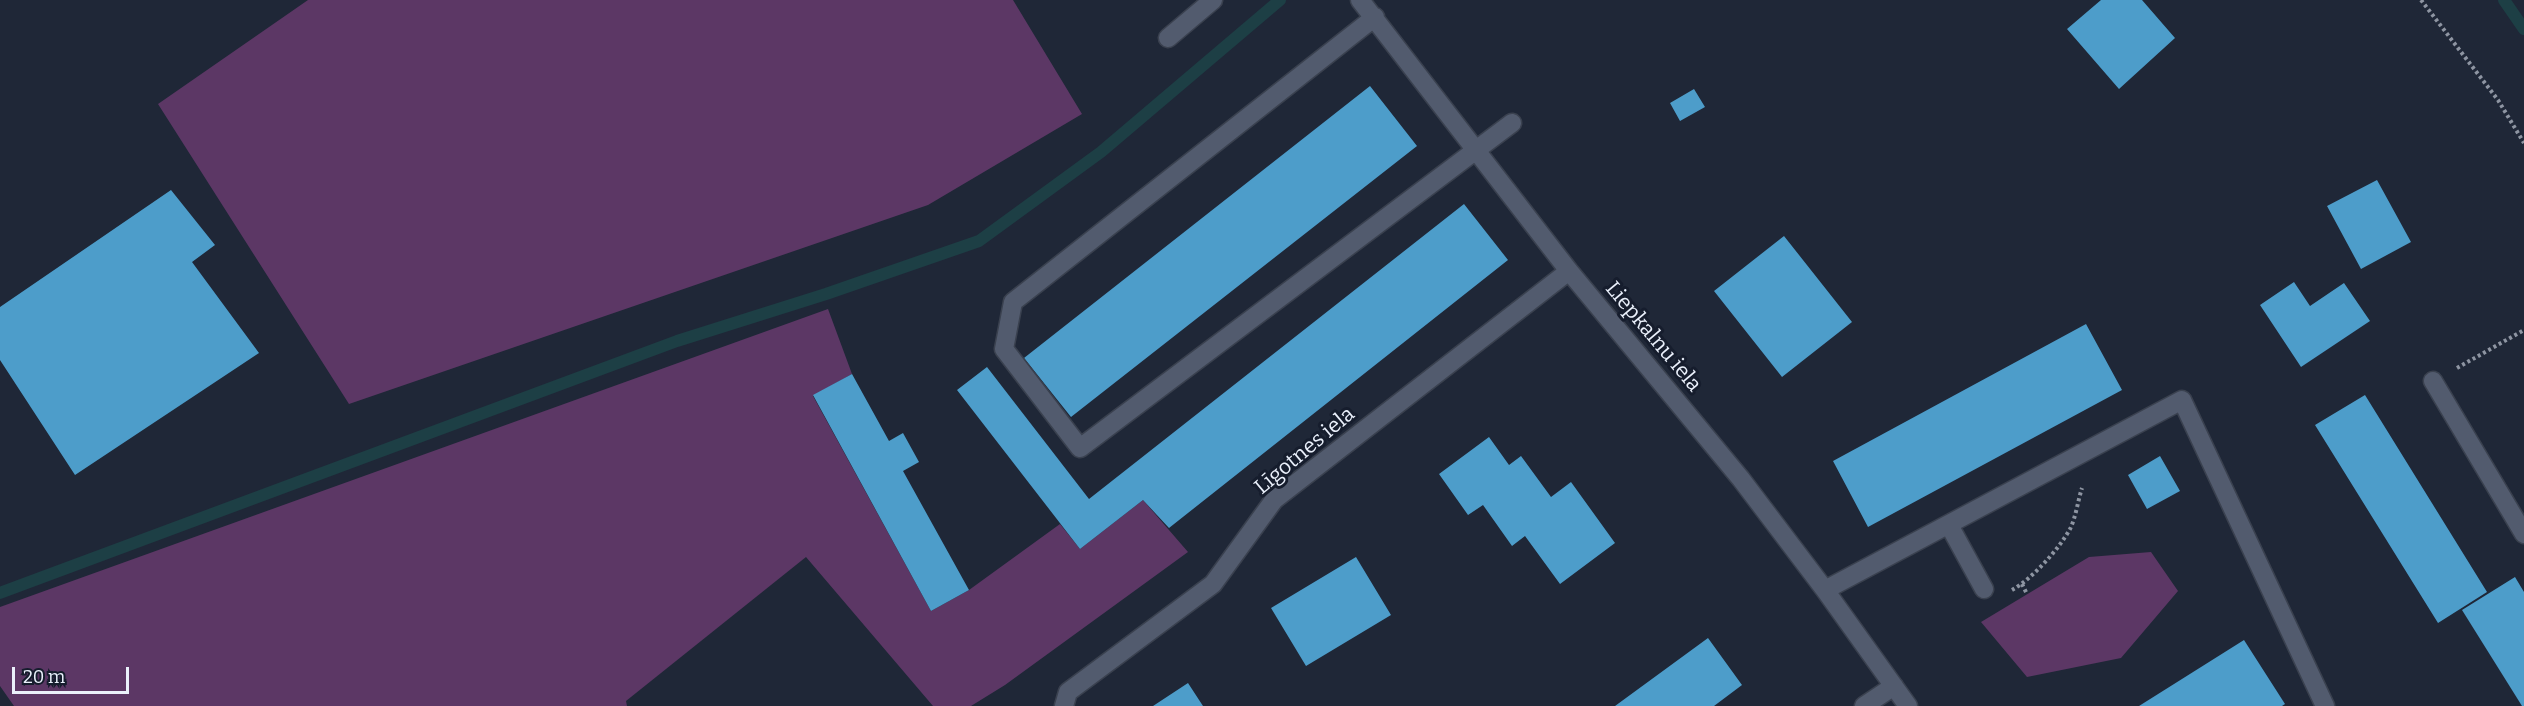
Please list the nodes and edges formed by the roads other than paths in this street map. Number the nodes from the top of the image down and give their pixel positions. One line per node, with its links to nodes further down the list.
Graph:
1 (1213, 0): 4 (street)
2 (1360, 0): 3 (street, Liepkalnu iela)
3 (1375, 17): 6 (street, Liepkalnu iela); 6 (street)
4 (1168, 38)
5 (1512, 123): 6 (street)
6 (1474, 151): 7 (street, Liepkalnu iela)
7 (1569, 271): 12 (street, Liepkalnu iela); 14 (street, Līgotnes iela)
8 (2433, 381): 10 (street)
9 (1949, 525): 11 (street); 12 (street); 17 (street)
10 (2524, 534)
11 (1984, 589)
12 (1826, 590): 13 (street, Liepkalnu iela)
13 (1894, 686): 15 (street); 16 (street, Liepkalnu iela)
14 (1064, 706)
15 (1864, 706)
16 (1908, 706)
17 (2325, 706)

